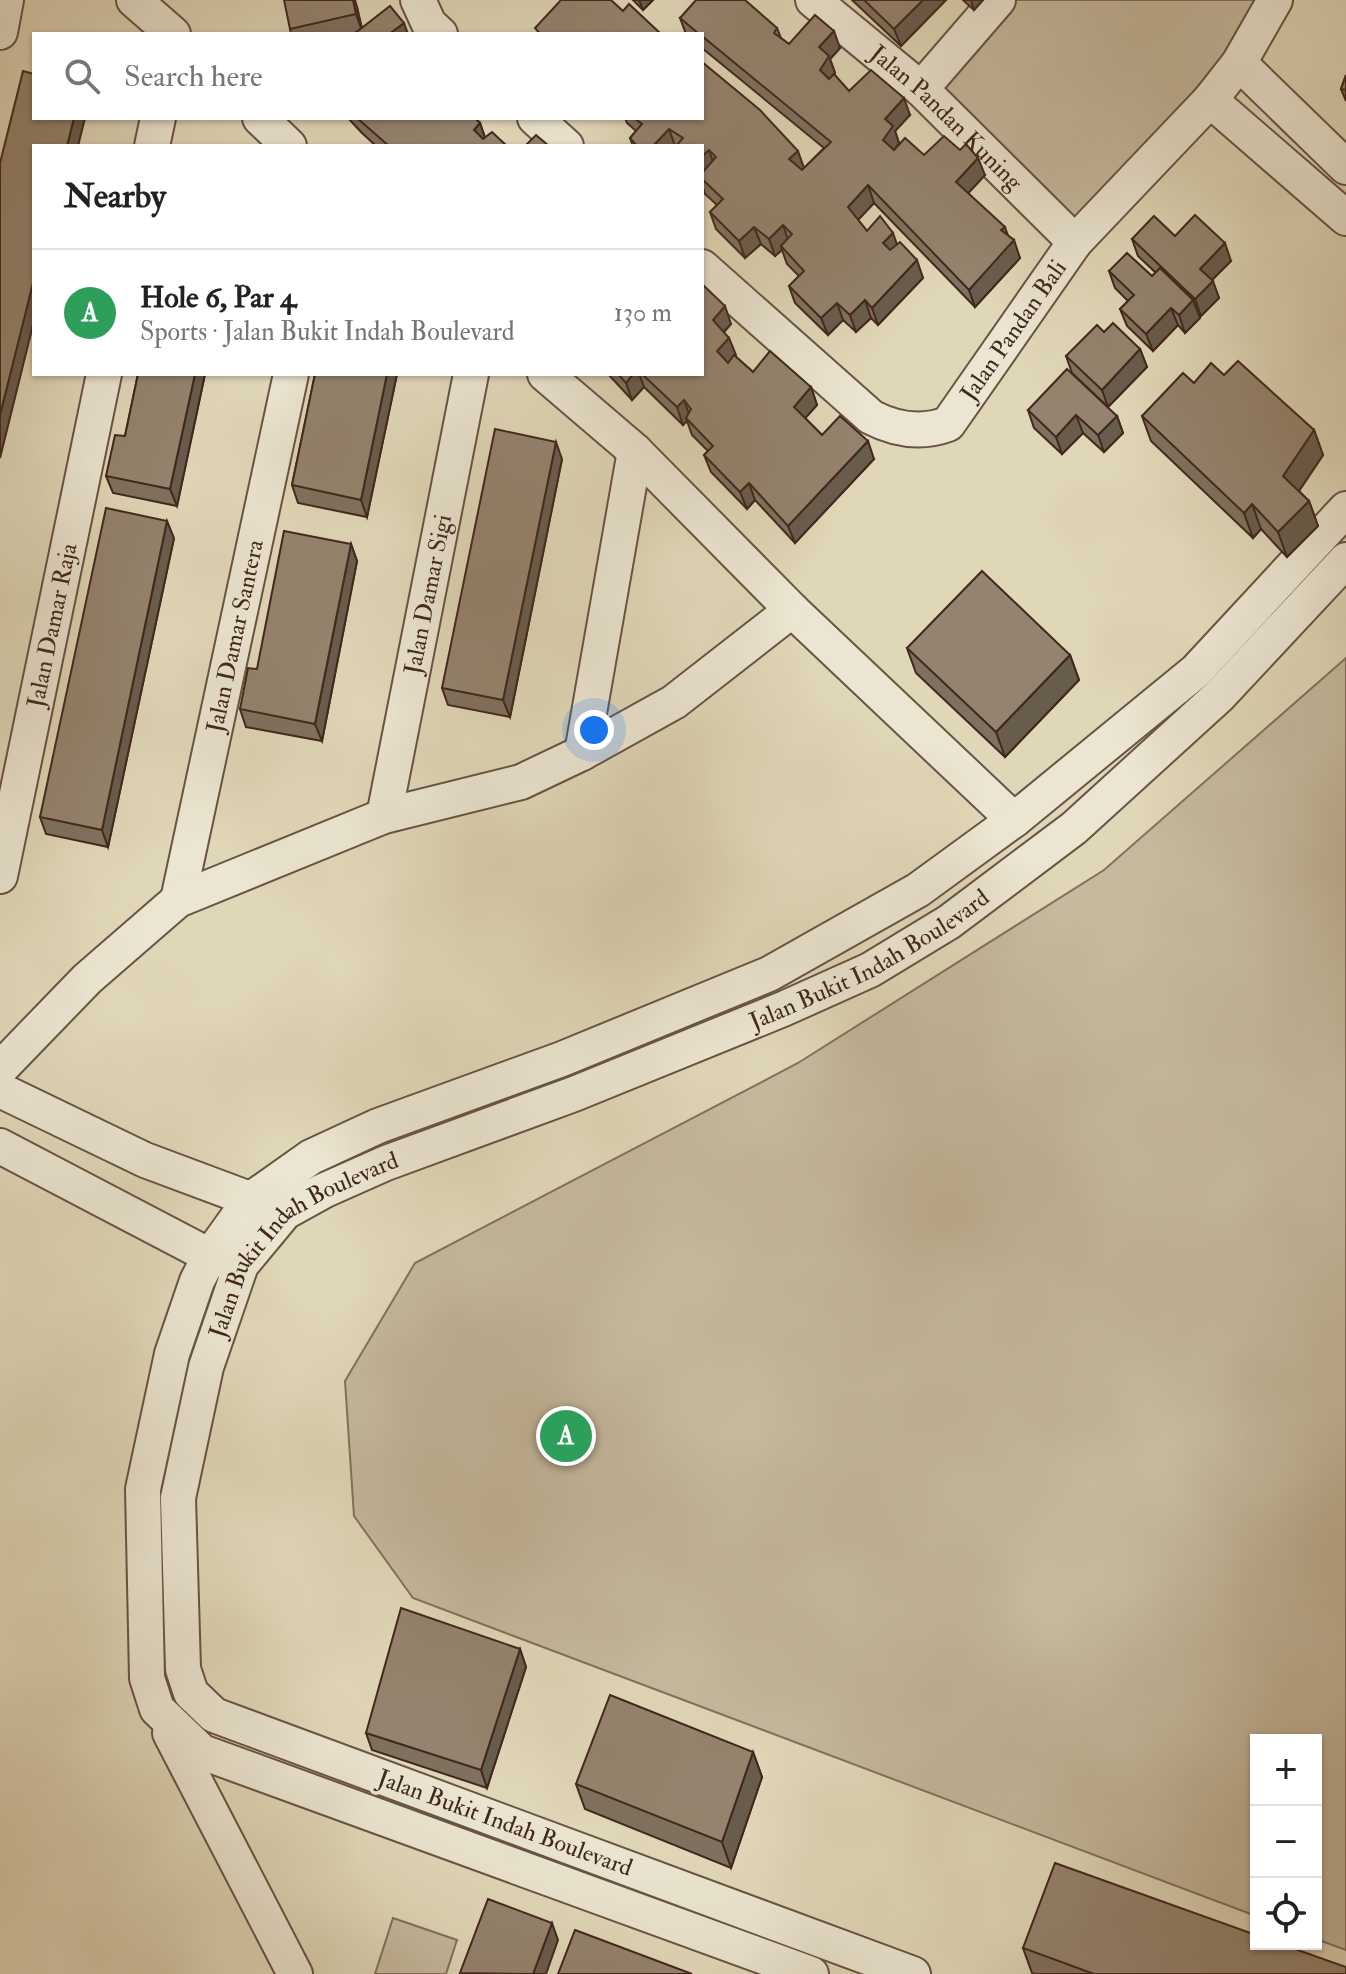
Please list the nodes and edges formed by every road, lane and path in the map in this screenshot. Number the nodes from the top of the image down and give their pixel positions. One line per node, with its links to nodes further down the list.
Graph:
1 (6, 0): 8 (street)
2 (134, 0): 9 (street)
3 (179, 0): 10 (street)
4 (418, 0): 11 (street)
5 (813, 0): 13 (street, Jalan Pandan Kuning)
6 (998, 0): 13 (street)
7 (1275, 0): 12 (street, Jalan Pandan Bali)
8 (0, 32)
9 (172, 32)
10 (174, 32)
11 (438, 32)
12 (1239, 63): 14 (street, Jalan Pandan Bali); 21 (street)
13 (921, 89): 23 (street, Jalan Pandan Kuning)
14 (1210, 100): 22 (street); 23 (street, Jalan Pandan Bali)
15 (158, 120): 18 (street)
16 (262, 120): 19 (street)
17 (537, 120): 20 (street)
18 (152, 144)
19 (287, 144)
20 (564, 144)
21 (1346, 167)
22 (1346, 218)
23 (1075, 242): 24 (street, Jalan Pandan Bali)
24 (704, 269)
25 (104, 376): 36 (street, Jalan Damar Raja)
26 (291, 376): 37 (street, Jalan Damar Santera)
27 (471, 376): 34 (street, Jalan Damar Sigi)
28 (547, 376): 29 (street)
29 (635, 451): 32 (street); 33 (street)
30 (1346, 509): 35 (street)
31 (1346, 560): 42 (street, Jalan Bukit Indah Boulevard)
32 (792, 610): 33 (street); 35 (street)
33 (582, 753): 34 (street)
34 (384, 816): 37 (street)
35 (1014, 820): 41 (street)
36 (0, 876)
37 (178, 900): 38 (street)
38 (0, 1069)
39 (0, 1090): 41 (street)
40 (0, 1146): 43 (street)
41 (250, 1200): 42 (street); 43 (street)
42 (285, 1212): 43 (street, Jalan Bukit Indah Boulevard)
43 (225, 1261): 44 (street); 45 (street, Jalan Bukit Indah Boulevard)
44 (157, 1709): 46 (street); 47 (street)
45 (857, 1964): 48 (street, Jalan Bukit Indah Boulevard)
46 (295, 1974)
47 (811, 1974)
48 (913, 1974)

